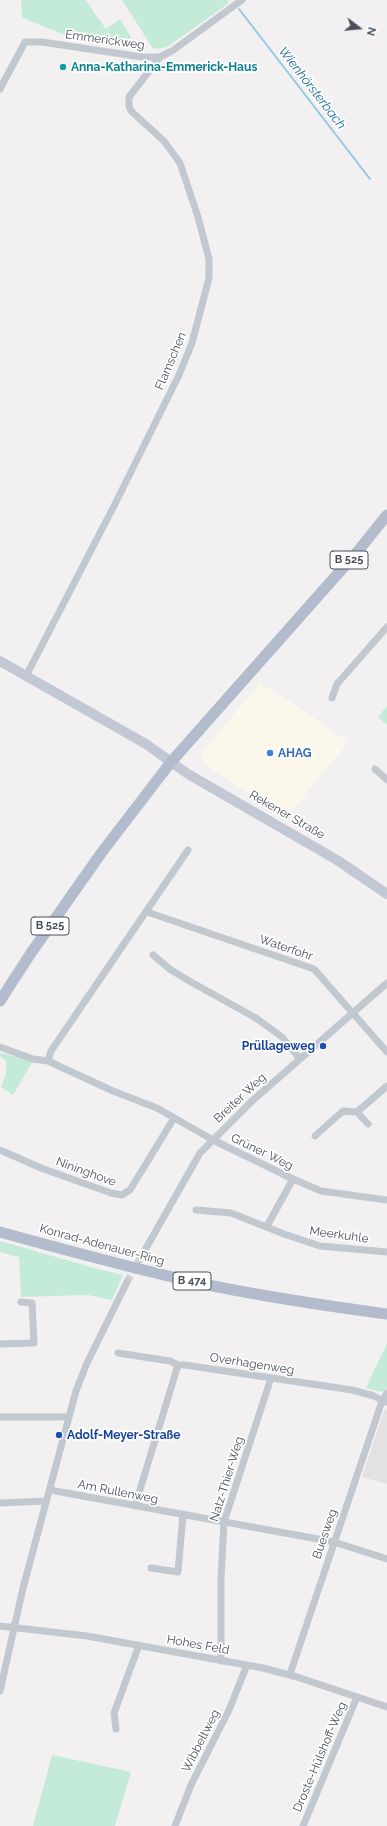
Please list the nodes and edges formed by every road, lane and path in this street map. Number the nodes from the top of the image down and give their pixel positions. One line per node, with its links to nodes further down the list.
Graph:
1 (242, 0): 2 (street, Emmerickweg)
2 (160, 57): 3 (street, Emmerickweg); 7 (street, Flamschen)
3 (0, 89)
4 (387, 515): 9 (main road, B 525)
5 (387, 627): 8 (street)
6 (0, 661): 7 (street, Rekener Straße)
7 (26, 676): 9 (street, Rekener Straße)
8 (332, 698)
9 (171, 762): 13 (street, Rekener Straße); 17 (main road, B 525)
10 (375, 770): 11 (street)
11 (387, 780)
12 (188, 850): 14 (street)
13 (387, 894)
14 (147, 912): 18 (street, Waterfohr); 22 (street)
15 (153, 955): 21 (street)
16 (387, 983): 18 (street, Breiter Weg)
17 (0, 1002)
18 (353, 1014): 20 (street, Waterfohr); 21 (street, Breiter Weg)
19 (0, 1047): 22 (street, Grüner Weg)
20 (387, 1052)
21 (300, 1059): 28 (street, Breiter Weg)
22 (48, 1062): 25 (street, Grüner Weg)
23 (387, 1086): 24 (street)
24 (357, 1112): 26 (street); 27 (street)
25 (174, 1118): 28 (street, Grüner Weg); 29 (street, Nininghove)
26 (368, 1124)
27 (315, 1136)
28 (213, 1140): 30 (street, Grüner Weg); 36 (street, Breiter Weg)
29 (0, 1150)
30 (293, 1179): 31 (street, Grüner Weg); 33 (street)
31 (387, 1200)
32 (196, 1210): 33 (street, Meerkuhle)
33 (267, 1226): 35 (street, Meerkuhle)
34 (0, 1232): 39 (main road, Konrad-Adenauer-Ring / B 474)
35 (387, 1252)
36 (141, 1257)
37 (127, 1282): 47 (street)
38 (21, 1302): 40 (street)
39 (387, 1314)
40 (0, 1344)
41 (118, 1353): 42 (street, Overhagenweg)
42 (178, 1365): 43 (street, Overhagenweg); 51 (street)
43 (271, 1378): 45 (street, Overhagenweg); 53 (street, Natz-Thier-Weg)
44 (387, 1393): 45 (street)
45 (384, 1402): 54 (street, Buesweg)
46 (0, 1417): 47 (street)
47 (68, 1417): 48 (street)
48 (50, 1490): 49 (street); 51 (street, Am Rullenweg)
49 (45, 1502): 50 (street); 58 (street)
50 (0, 1503)
51 (136, 1506): 52 (street, Am Rullenweg)
52 (183, 1514): 53 (street, Am Rullenweg); 56 (street)
53 (224, 1522): 54 (street, Am Rullenweg); 60 (street, Natz-Thier-Weg)
54 (334, 1542): 55 (street, Am Rullenweg); 62 (street, Buesweg)
55 (387, 1559)
56 (151, 1568)
57 (0, 1626): 58 (street, Hohes Feld)
58 (14, 1627): 59 (street, Hohes Feld); 63 (street)
59 (139, 1645): 60 (street, Hohes Feld); 66 (street)
60 (221, 1661): 61 (street, Hohes Feld)
61 (247, 1666): 62 (street, Hohes Feld); 67 (street, Wibbeltweg)
62 (290, 1674): 64 (street, Hohes Feld)
63 (0, 1691)
64 (357, 1697): 65 (street, Hohes Feld); 68 (street, Droste-Hülshoff-Weg)
65 (387, 1707)
66 (116, 1729)
67 (175, 1826)
68 (303, 1826)

